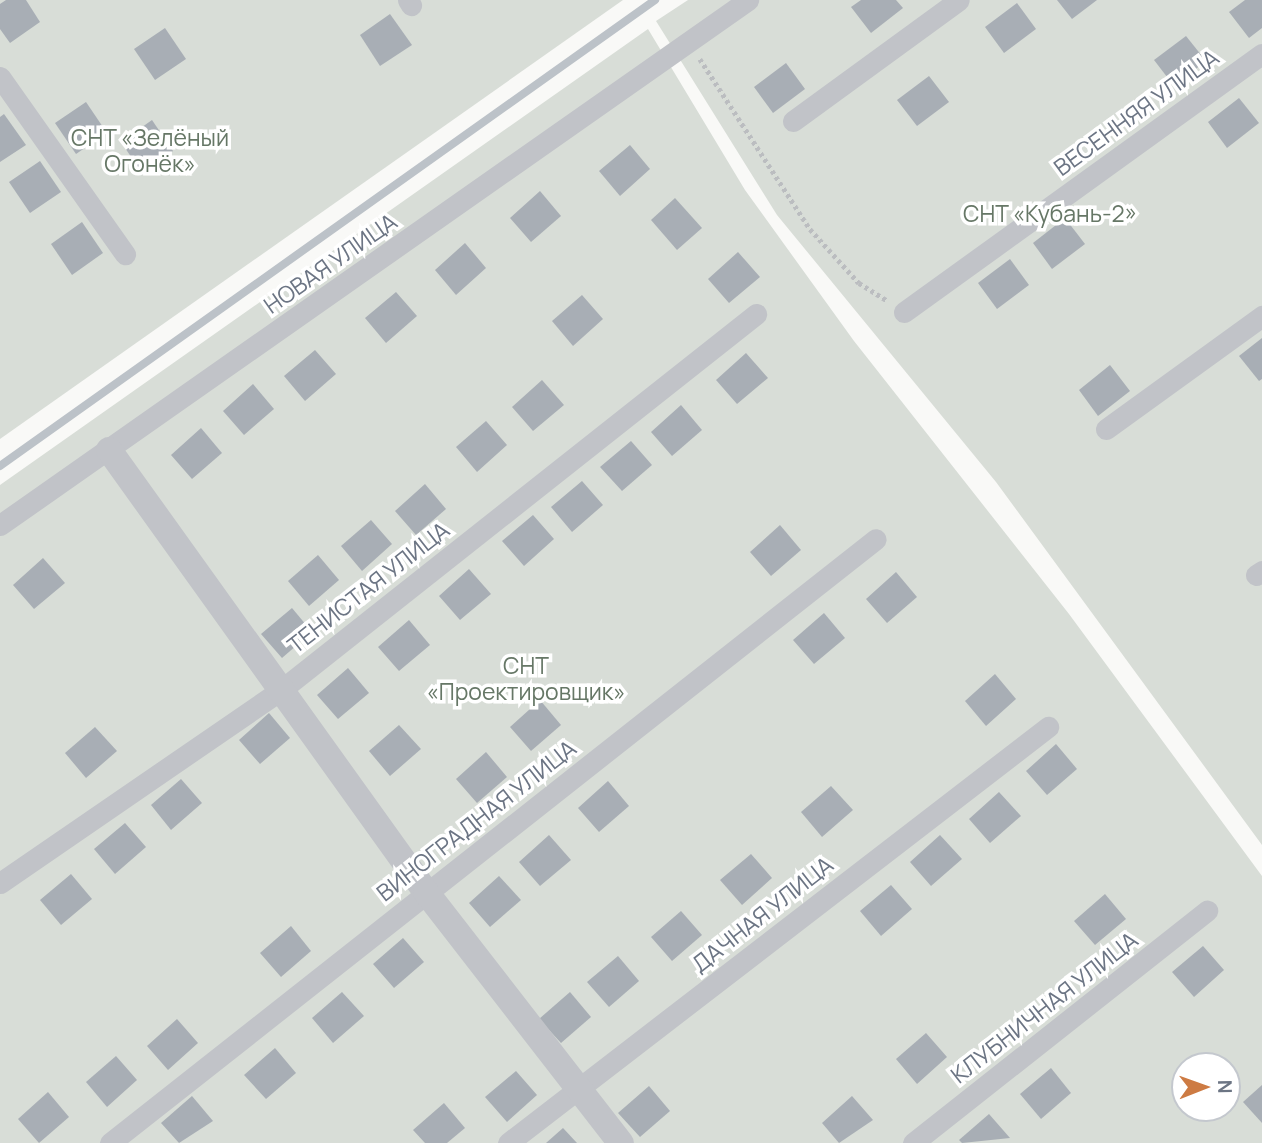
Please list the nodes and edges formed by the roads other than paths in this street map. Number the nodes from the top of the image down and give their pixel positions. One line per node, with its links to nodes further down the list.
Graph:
1 (748, 0): 11 (street, НОВАЯ УЛИЦА)
2 (959, 0): 5 (street)
3 (1262, 54): 7 (street, ВЕСЕННЯЯ УЛИЦА)
4 (0, 77): 6 (street)
5 (793, 121)
6 (125, 254)
7 (904, 312)
8 (756, 314): 14 (street, ТЕНИСТАЯ УЛИЦА)
9 (1262, 316): 10 (street)
10 (1105, 429)
11 (109, 450): 12 (street, НОВАЯ УЛИЦА); 14 (street)
12 (0, 525)
13 (876, 538): 17 (street, ВИНОГРАДНАЯ УЛИЦА)
14 (281, 690): 16 (street, ТЕНИСТАЯ УЛИЦА); 17 (street)
15 (1048, 727): 19 (street, ДАЧНАЯ УЛИЦА)
16 (0, 883)
17 (426, 892): 19 (street); 20 (street, ВИНОГРАДНАЯ УЛИЦА)
18 (1207, 911): 23 (street, КЛУБНИЧНАЯ УЛИЦА)
19 (580, 1087): 21 (street, ДАЧНАЯ УЛИЦА); 22 (street)
20 (110, 1143)
21 (508, 1143)
22 (621, 1143)
23 (913, 1143)

